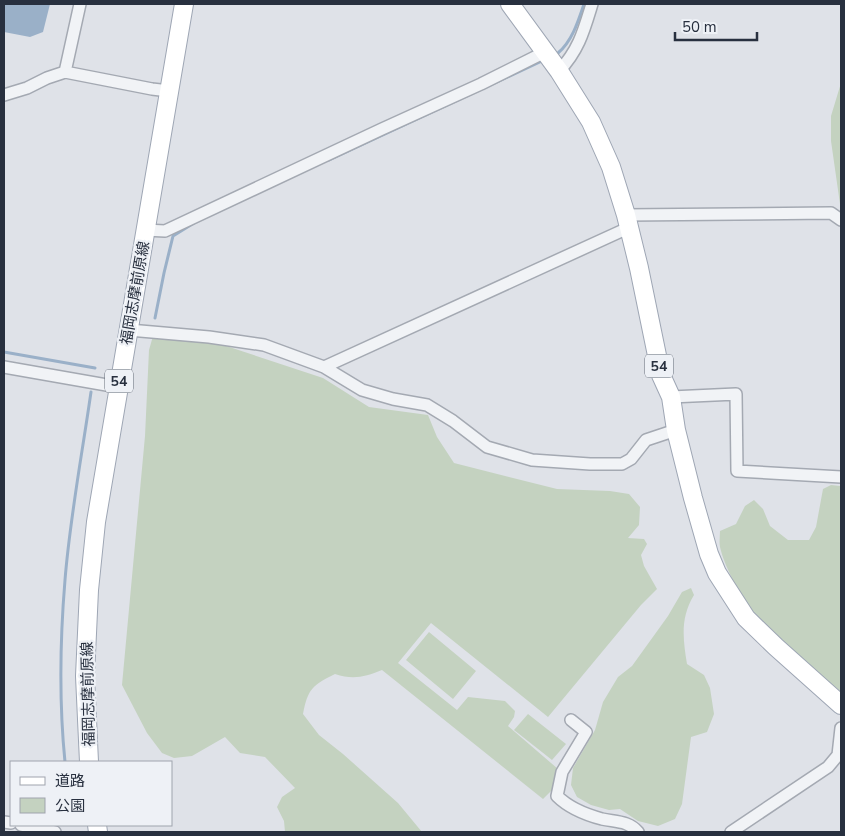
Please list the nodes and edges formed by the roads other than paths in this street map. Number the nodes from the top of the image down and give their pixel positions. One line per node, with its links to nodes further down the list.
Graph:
1 (80, 4): 7 (street)
2 (184, 4): 8 (main road, 福岡志摩前原線 / 54)
3 (510, 4): 5 (main road, 54)
4 (592, 4): 6 (street)
5 (545, 52): 6 (main road, 54); 12 (street)
6 (559, 70): 11 (main road, 54)
7 (65, 72): 8 (street); 9 (street)
8 (169, 91): 12 (main road, 福岡志摩前原線 / 54)
9 (4, 95)
10 (841, 220): 11 (street)
11 (627, 221): 15 (street); 17 (main road, 54)
12 (145, 230): 13 (main road, 福岡志摩前原線 / 54)
13 (128, 330): 15 (street); 16 (main road, 福岡志摩前原線 / 54)
14 (4, 367): 16 (street)
15 (324, 367): 18 (street)
16 (118, 386): 23 (main road, 福岡志摩前原線 / 54)
17 (671, 397): 18 (main road, 54); 19 (street)
18 (676, 430): 20 (main road, 54)
19 (841, 477)
20 (841, 705)
21 (571, 720): 26 (street)
22 (841, 728): 27 (street)
23 (89, 761)
24 (26, 826): 25 (street)
25 (55, 832)
26 (638, 832)
27 (731, 832)

